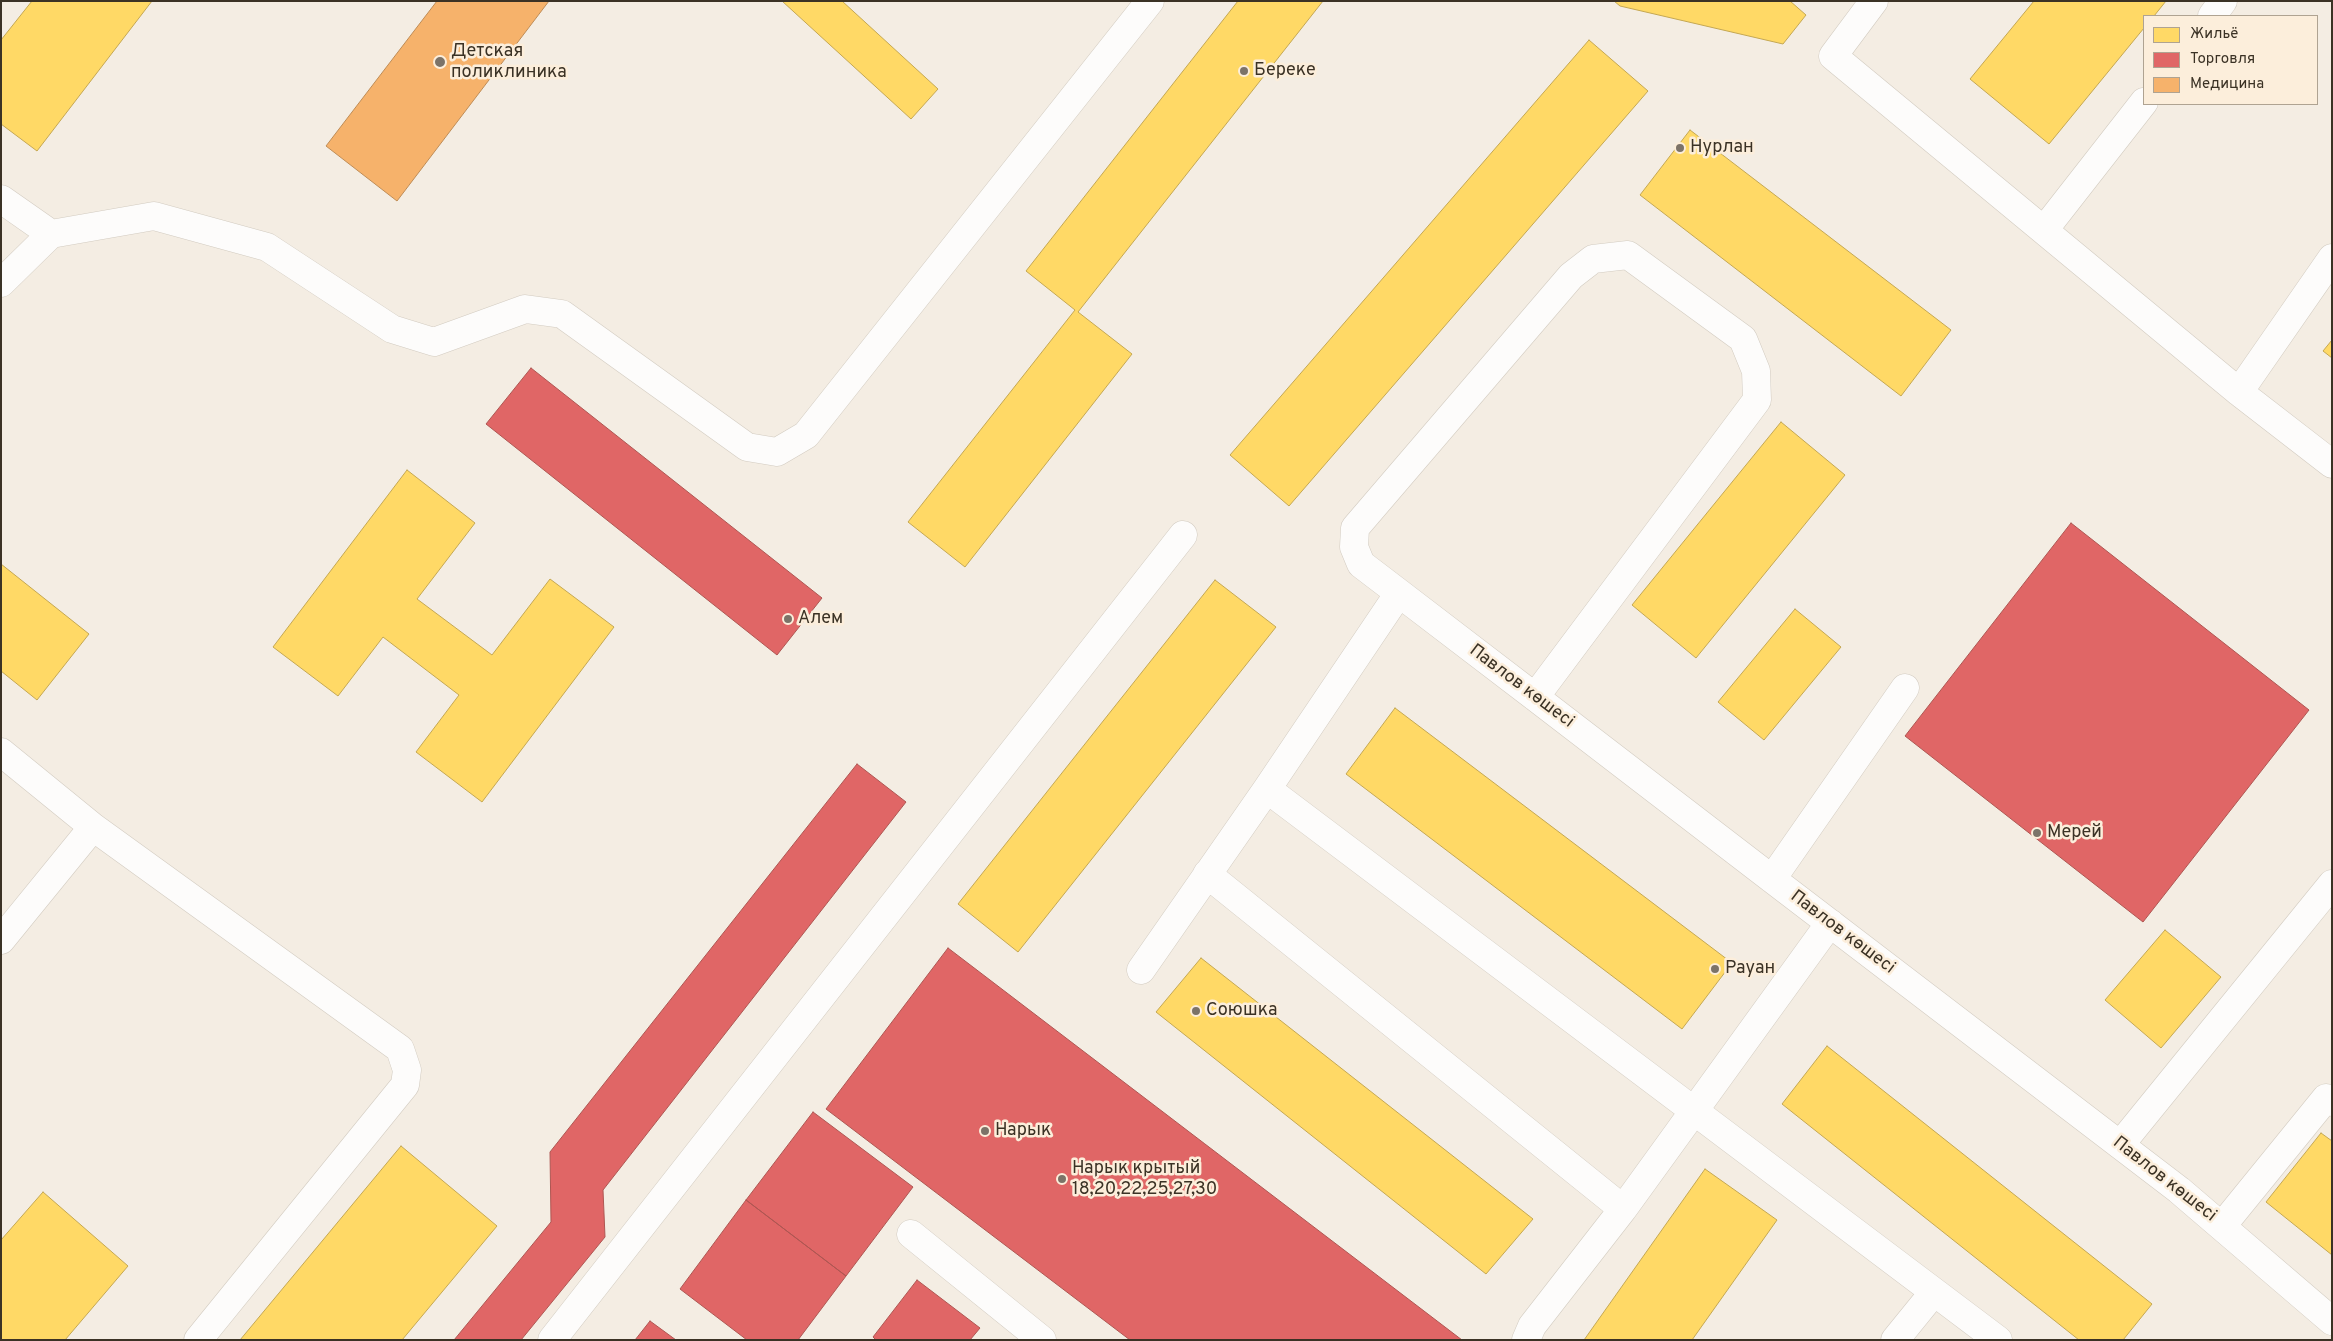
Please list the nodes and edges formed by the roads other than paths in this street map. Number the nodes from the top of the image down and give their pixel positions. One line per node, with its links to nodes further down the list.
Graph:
1 (1150, 1): 8 (street)
2 (1874, 1): 7 (street)
3 (2223, 1): 4 (street)
4 (2213, 15)
5 (2143, 103): 7 (street)
6 (1, 199): 8 (street)
7 (2044, 230): 11 (street)
8 (51, 234): 10 (street)
9 (2332, 258): 11 (street)
10 (1, 283)
11 (2239, 392): 12 (street)
12 (2332, 464)
13 (1182, 535): 35 (street)
14 (1400, 593): 16 (street, Павлов көшесі); 16 (street, Павлов көшесі); 18 (street)
15 (1905, 688): 21 (street)
16 (1535, 697): 21 (street, Павлов көшесі)
17 (1, 752): 19 (street)
18 (1267, 789): 20 (street); 27 (street)
19 (93, 827): 24 (street); 34 (street)
20 (1207, 874): 25 (street); 29 (street)
21 (1772, 879): 23 (street, Павлов көшесі)
22 (2332, 884): 28 (street)
23 (1830, 923): 27 (street); 28 (street, Павлов көшесі)
24 (1, 940)
25 (1141, 970)
26 (2330, 1097): 30 (street)
27 (1693, 1110): 29 (street); 32 (street)
28 (2120, 1145): 30 (street, Павлов көшесі)
29 (1623, 1209): 37 (street)
30 (2222, 1226): 33 (street, Павлов көшесі)
31 (911, 1234): 36 (street)
32 (1934, 1292): 38 (street); 39 (street)
33 (2332, 1321)
34 (198, 1340)
35 (552, 1340)
36 (1042, 1340)
37 (1526, 1340)
38 (1895, 1340)
39 (1998, 1340)

